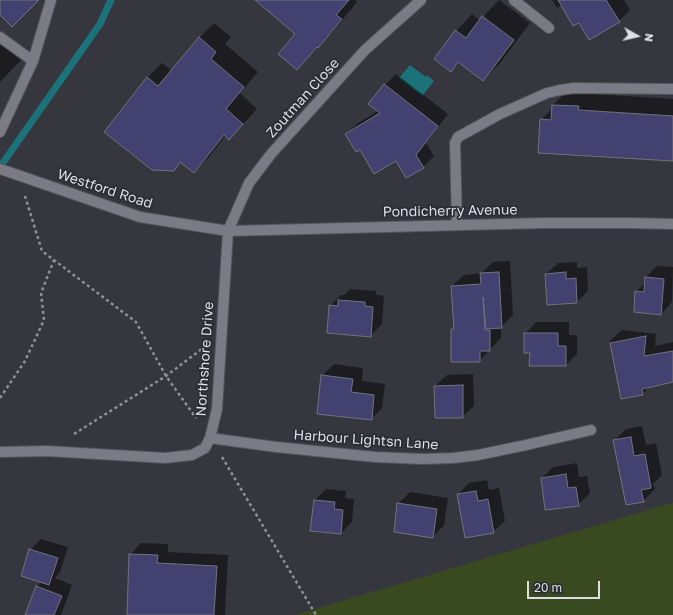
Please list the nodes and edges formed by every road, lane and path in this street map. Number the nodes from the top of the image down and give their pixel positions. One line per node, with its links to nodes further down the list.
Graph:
1 (51, 0): 6 (street)
2 (421, 0): 13 (street, Zoutman Close)
3 (514, 0): 4 (street)
4 (548, 28)
5 (0, 37): 6 (street)
6 (33, 61): 8 (street)
7 (673, 90): 12 (street)
8 (0, 132)
9 (0, 169): 10 (street, Westford Road)
10 (18, 174): 13 (street, Westford Road); 14 (path)
11 (673, 224): 12 (street, Pondicherry Avenue)
12 (457, 225): 13 (street, Pondicherry Avenue)
13 (228, 231): 15 (street, Northshore Drive)
14 (54, 260): 16 (path); 17 (path)
15 (221, 335): 16 (path); 20 (street, Northshore Drive)
16 (166, 376): 19 (path); 20 (path)
17 (0, 398)
18 (591, 430): 20 (street, Harbour Lightsn Lane)
19 (73, 435)
20 (210, 438): 21 (street, Northshore Drive); 22 (path)
21 (0, 452)
22 (316, 615)

